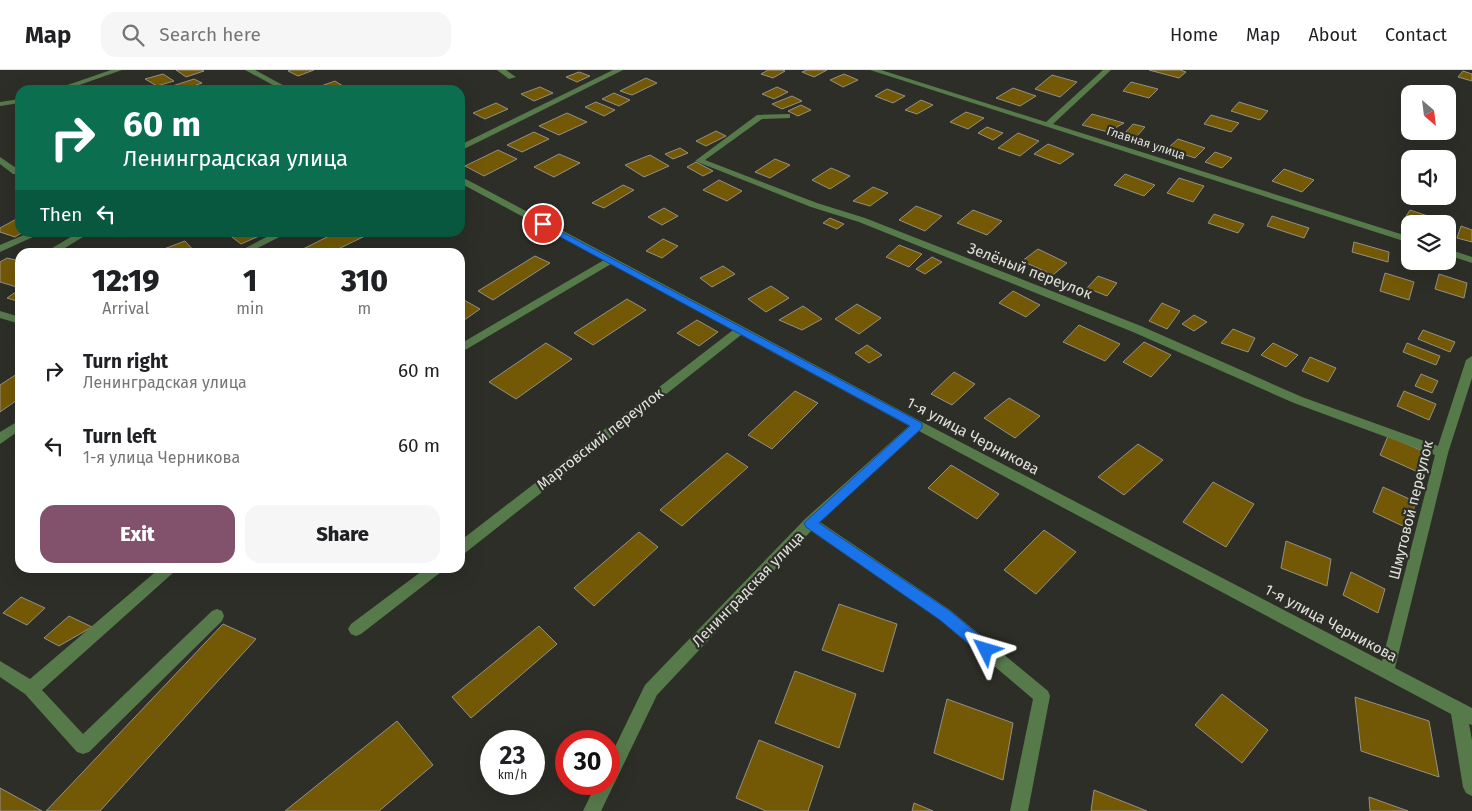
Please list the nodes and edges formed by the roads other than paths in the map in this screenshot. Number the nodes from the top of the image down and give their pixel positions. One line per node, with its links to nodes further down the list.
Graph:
1 (118, 70): 8 (street)
2 (249, 70): 9 (street)
3 (500, 70): 7 (street)
4 (619, 70): 14 (street)
5 (874, 70): 13 (street, Главная улица)
6 (1107, 70): 13 (street)
7 (512, 77)
8 (72, 85)
9 (278, 85)
10 (15, 102): 11 (street)
11 (0, 104)
12 (787, 116): 36 (street, Зелёный переулок)
13 (1047, 125): 21 (street, Главная улица)
14 (465, 146)
15 (0, 160): 16 (street)
16 (15, 171)
17 (465, 182): 27 (street, 1-я улица Черникова)
18 (28, 237): 24 (street)
19 (78, 237): 22 (street)
20 (274, 237): 23 (street)
21 (1401, 237)
22 (58, 248)
23 (251, 248)
24 (0, 249)
25 (1456, 255): 26 (street)
26 (1472, 260)
27 (610, 261): 30 (street, 1-я улица Черникова); 31 (street)
28 (0, 314): 29 (street)
29 (15, 319)
30 (740, 330): 33 (street, 1-я улица Черникова); 38 (street, Мартовский переулок)
31 (465, 345)
32 (1472, 360): 36 (street, Шмутовой переулок)
33 (918, 426): 37 (street, Ленинградская улица); 44 (street, 1-я улица Черникова)
34 (15, 428): 35 (street)
35 (0, 438)
36 (1442, 453): 44 (street, Шмутовой переулок)
37 (810, 523): 47 (street, Ленинградская улица); 51 (street)
38 (465, 544)
39 (163, 573): 45 (street)
40 (429, 573): 42 (street)
41 (217, 616): 45 (street)
42 (356, 629)
43 (0, 668): 45 (street)
44 (1387, 671): 46 (street, 1-я улица Черникова)
45 (31, 689)
46 (1465, 713): 48 (street)
47 (620, 755)
48 (1472, 787)
49 (600, 795): 50 (street)
50 (592, 811)
51 (1019, 811)

